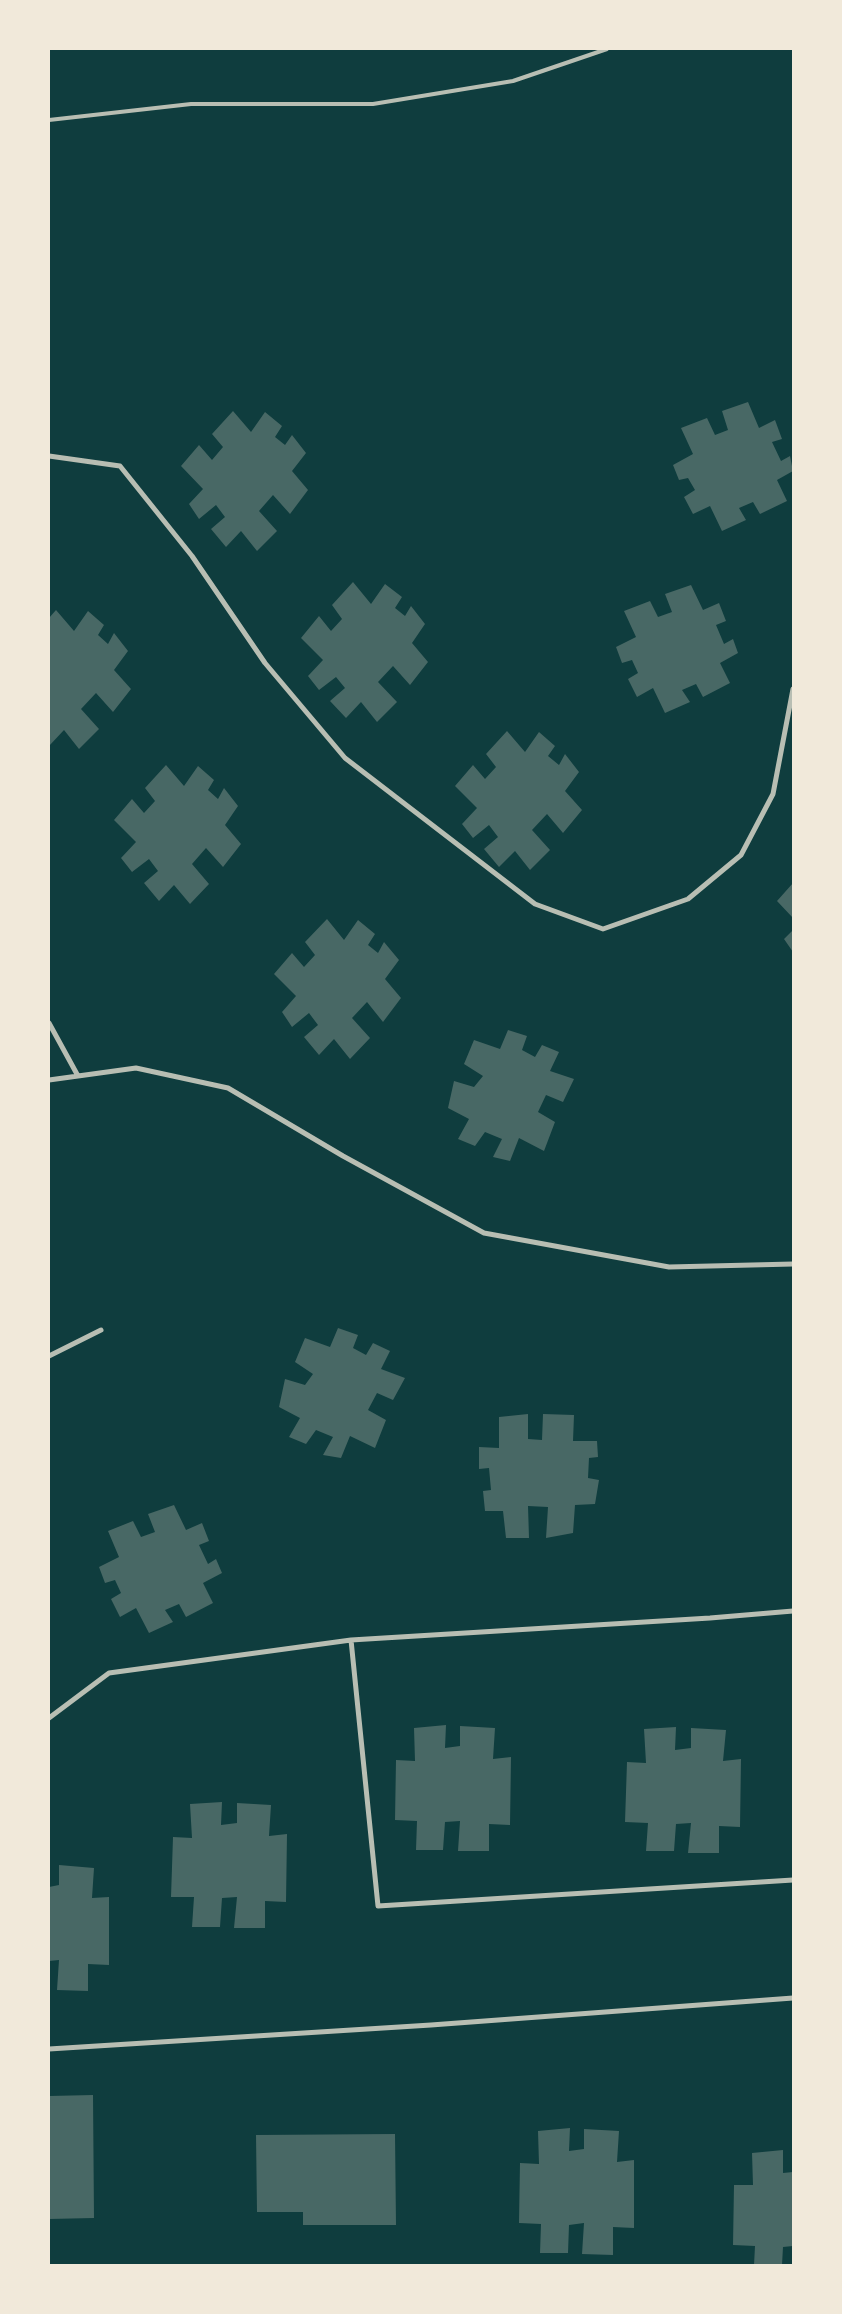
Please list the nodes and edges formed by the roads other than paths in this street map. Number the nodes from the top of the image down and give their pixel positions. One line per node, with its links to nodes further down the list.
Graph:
1 (607, 49): 2 (lane)
2 (49, 120)
3 (49, 456): 4 (street)
4 (793, 689)
5 (49, 1023): 6 (street)
6 (78, 1076): 7 (street); 8 (street)
7 (49, 1080)
8 (793, 1264)
9 (101, 1330): 10 (street)
10 (49, 1356)
11 (793, 1611): 12 (street)
12 (351, 1640): 13 (street); 14 (street)
13 (49, 1718)
14 (793, 1880)
15 (793, 1998): 16 (street)
16 (49, 2049)

